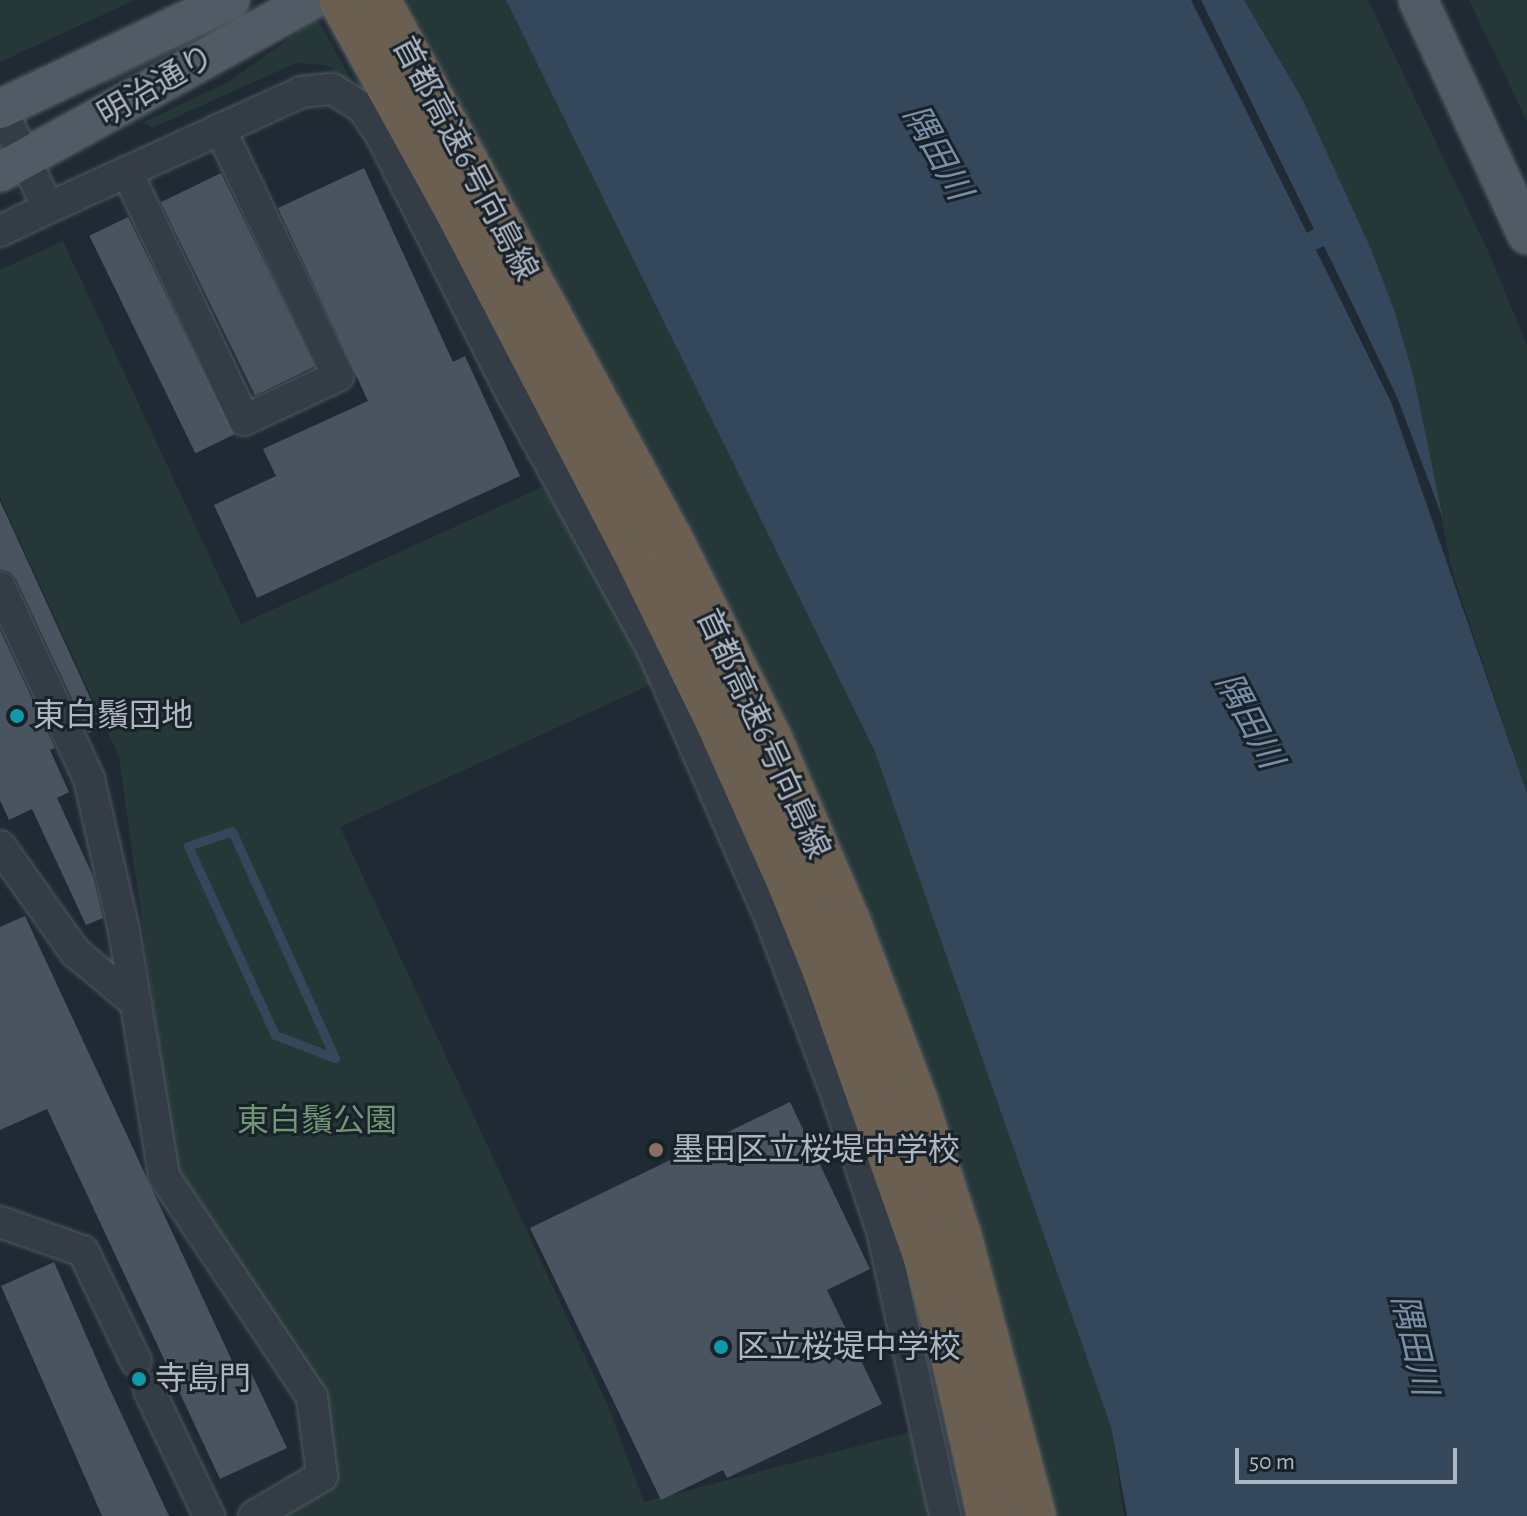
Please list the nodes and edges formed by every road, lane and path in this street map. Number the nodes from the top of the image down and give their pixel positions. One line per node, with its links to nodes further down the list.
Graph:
1 (230, 0): 6 (main road, 明治通り)
2 (311, 0): 8 (main road, 明治通り)
3 (341, 0): 22 (highway, 首都高速6号向島線)
4 (378, 0): 23 (highway, 首都高速6号向島線)
5 (1418, 0): 12 (main road)
6 (1, 108): 8 (street)
7 (220, 129): 9 (street); 9 (street); 21 (street)
8 (13, 166): 10 (street)
9 (127, 172): 10 (street)
10 (48, 208): 11 (street)
11 (0, 231)
12 (1527, 235)
13 (0, 587): 15 (street)
14 (0, 846): 15 (street)
15 (136, 1003): 20 (street)
16 (0, 1222): 17 (street)
17 (136, 1361)
18 (149, 1390): 19 (street)
19 (209, 1516)
20 (254, 1516)
21 (945, 1516)
22 (989, 1516)
23 (1034, 1516)

